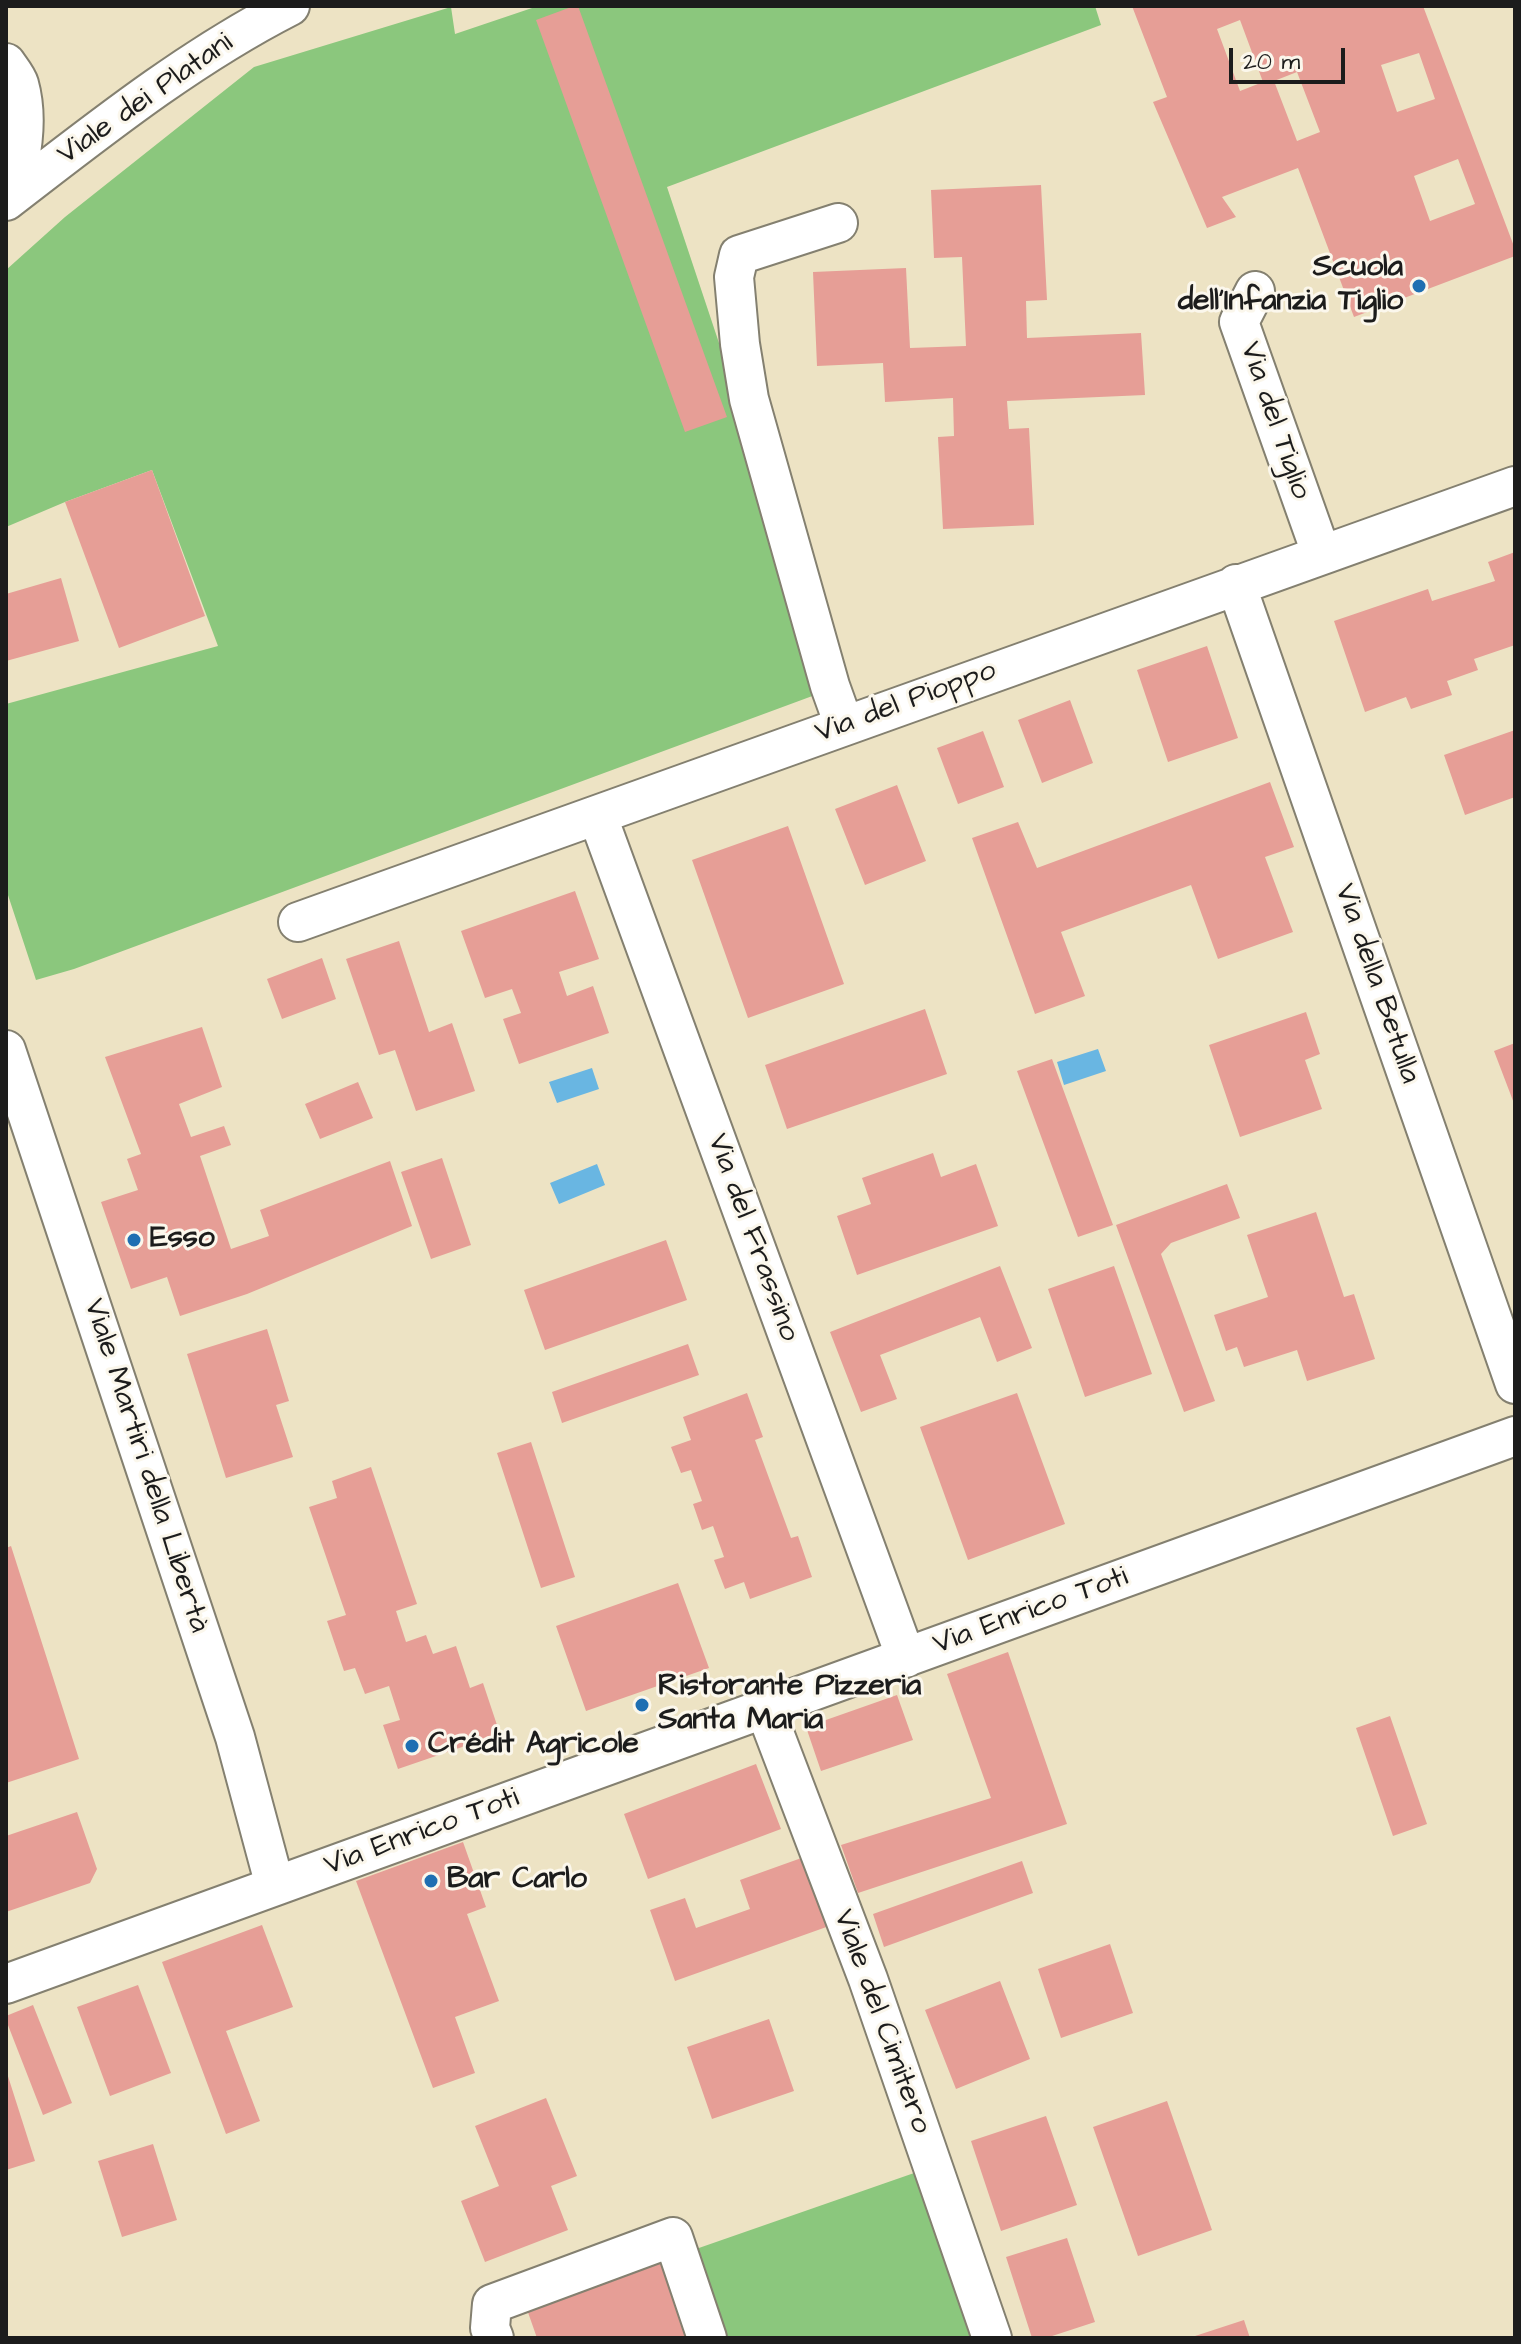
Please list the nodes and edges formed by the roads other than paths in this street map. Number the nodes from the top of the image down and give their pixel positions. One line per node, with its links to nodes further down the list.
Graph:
1 (290, 6): 4 (street, Viale dei Platani)
2 (6, 63): 3 (street)
3 (6, 193)
4 (6, 201)
5 (838, 223): 10 (street)
6 (1255, 291): 8 (street, Via del Tiglio)
7 (1515, 486): 8 (street, Via del Pioppo)
8 (1321, 553): 9 (street, Via del Pioppo)
9 (1236, 584): 10 (street, Via del Pioppo); 14 (street, Via della Betulla)
10 (844, 725): 11 (street, Via del Pioppo)
11 (598, 817): 12 (street, Via del Pioppo); 16 (street, Via del Frassino)
12 (298, 922)
13 (6, 1050): 18 (street, Viale Martiri della Libertà)
14 (1515, 1384)
15 (1515, 1436): 16 (street, Via Enrico Toti)
16 (906, 1658): 17 (street, Via Enrico Toti)
17 (765, 1709): 18 (street, Via Enrico Toti); 22 (street, Viale del Cimitero)
18 (275, 1886): 19 (street, Via Enrico Toti)
19 (6, 1984)
20 (483, 2335): 21 (street)
21 (707, 2338)
22 (992, 2338)

